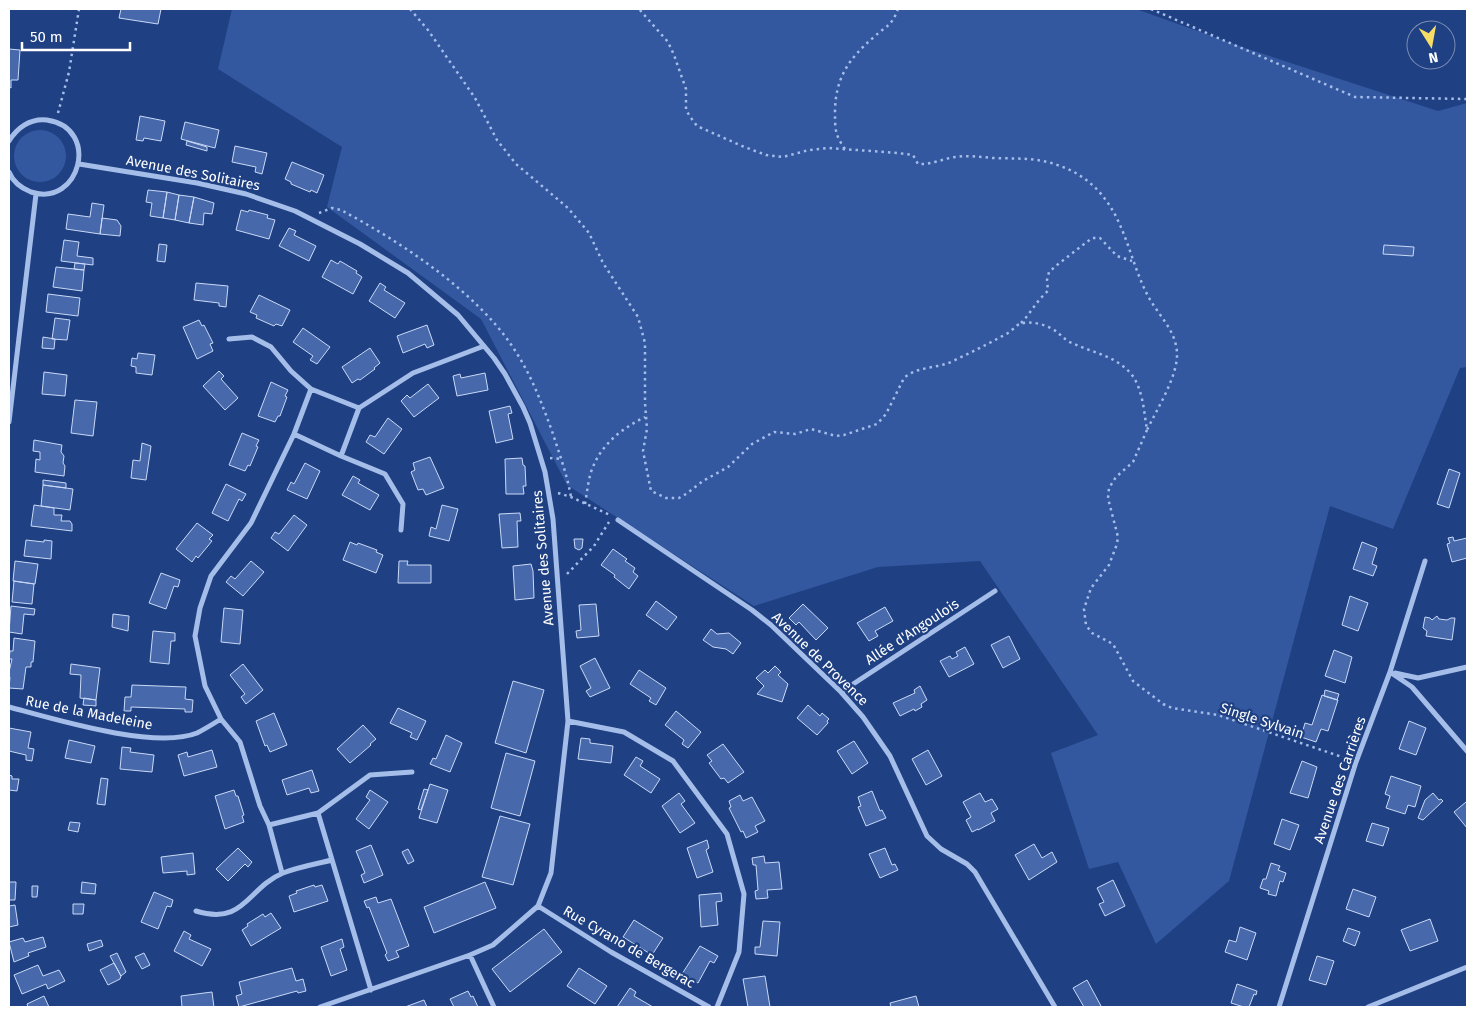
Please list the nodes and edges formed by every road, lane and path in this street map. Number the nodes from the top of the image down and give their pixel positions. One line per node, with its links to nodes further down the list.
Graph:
1 (79, 9): 7 (path)
2 (410, 9): 19 (path)
3 (639, 9): 9 (path)
4 (898, 9): 9 (path)
5 (1151, 9): 6 (path)
6 (1467, 99)
7 (54, 122): 8 (street); 10 (street)
8 (9, 141)
9 (845, 148): 13 (path)
10 (79, 164): 12 (street); 16 (street, Avenue des Solitaires)
11 (9, 172): 12 (street)
12 (36, 194): 20 (street)
13 (1132, 261): 14 (path); 21 (path)
14 (1020, 324): 19 (path); 21 (path)
15 (229, 339): 17 (street)
16 (484, 346): 18 (street); 24 (street, Avenue des Solitaires)
17 (311, 389): 18 (street); 22 (street)
18 (359, 408): 23 (street)
19 (645, 417): 25 (path)
20 (9, 422)
21 (1147, 430): 38 (path, Single Sylvain)
22 (294, 434): 23 (street); 35 (street)
23 (341, 456): 27 (street)
24 (549, 492): 25 (path); 29 (street, Avenue des Solitaires)
25 (585, 504): 29 (path)
26 (618, 520): 33 (street, Avenue de Provence)
27 (401, 530)
28 (1425, 560): 32 (street, Avenue des Carrières)
29 (558, 588): 36 (street, Avenue des Solitaires)
30 (995, 591): 33 (street, Allée d'Angoulois)
31 (1467, 667): 32 (street)
32 (1390, 672): 37 (street); 38 (street, Avenue des Carrières)
33 (841, 692): 53 (street, Avenue de Provence)
34 (9, 708): 35 (street, Rue de la Madeleine)
35 (221, 720): 41 (street)
36 (568, 721): 44 (street, Avenue des Solitaires); 52 (street)
37 (1467, 751)
38 (1356, 762): 54 (street, Avenue des Carrières)
39 (412, 772): 40 (street)
40 (318, 813): 41 (street); 42 (street)
41 (269, 825): 43 (street)
42 (332, 860): 43 (street); 48 (street)
43 (282, 873): 45 (street)
44 (538, 906): 46 (street); 51 (street, Rue Cyrano de Bergerac)
45 (196, 911)
46 (470, 955): 48 (street); 50 (street)
47 (1467, 967): 55 (street)
48 (371, 990): 49 (street)
49 (320, 1007)
50 (494, 1007)
51 (709, 1007)
52 (717, 1007)
53 (1055, 1007)
54 (1279, 1007)
55 (1368, 1007)

